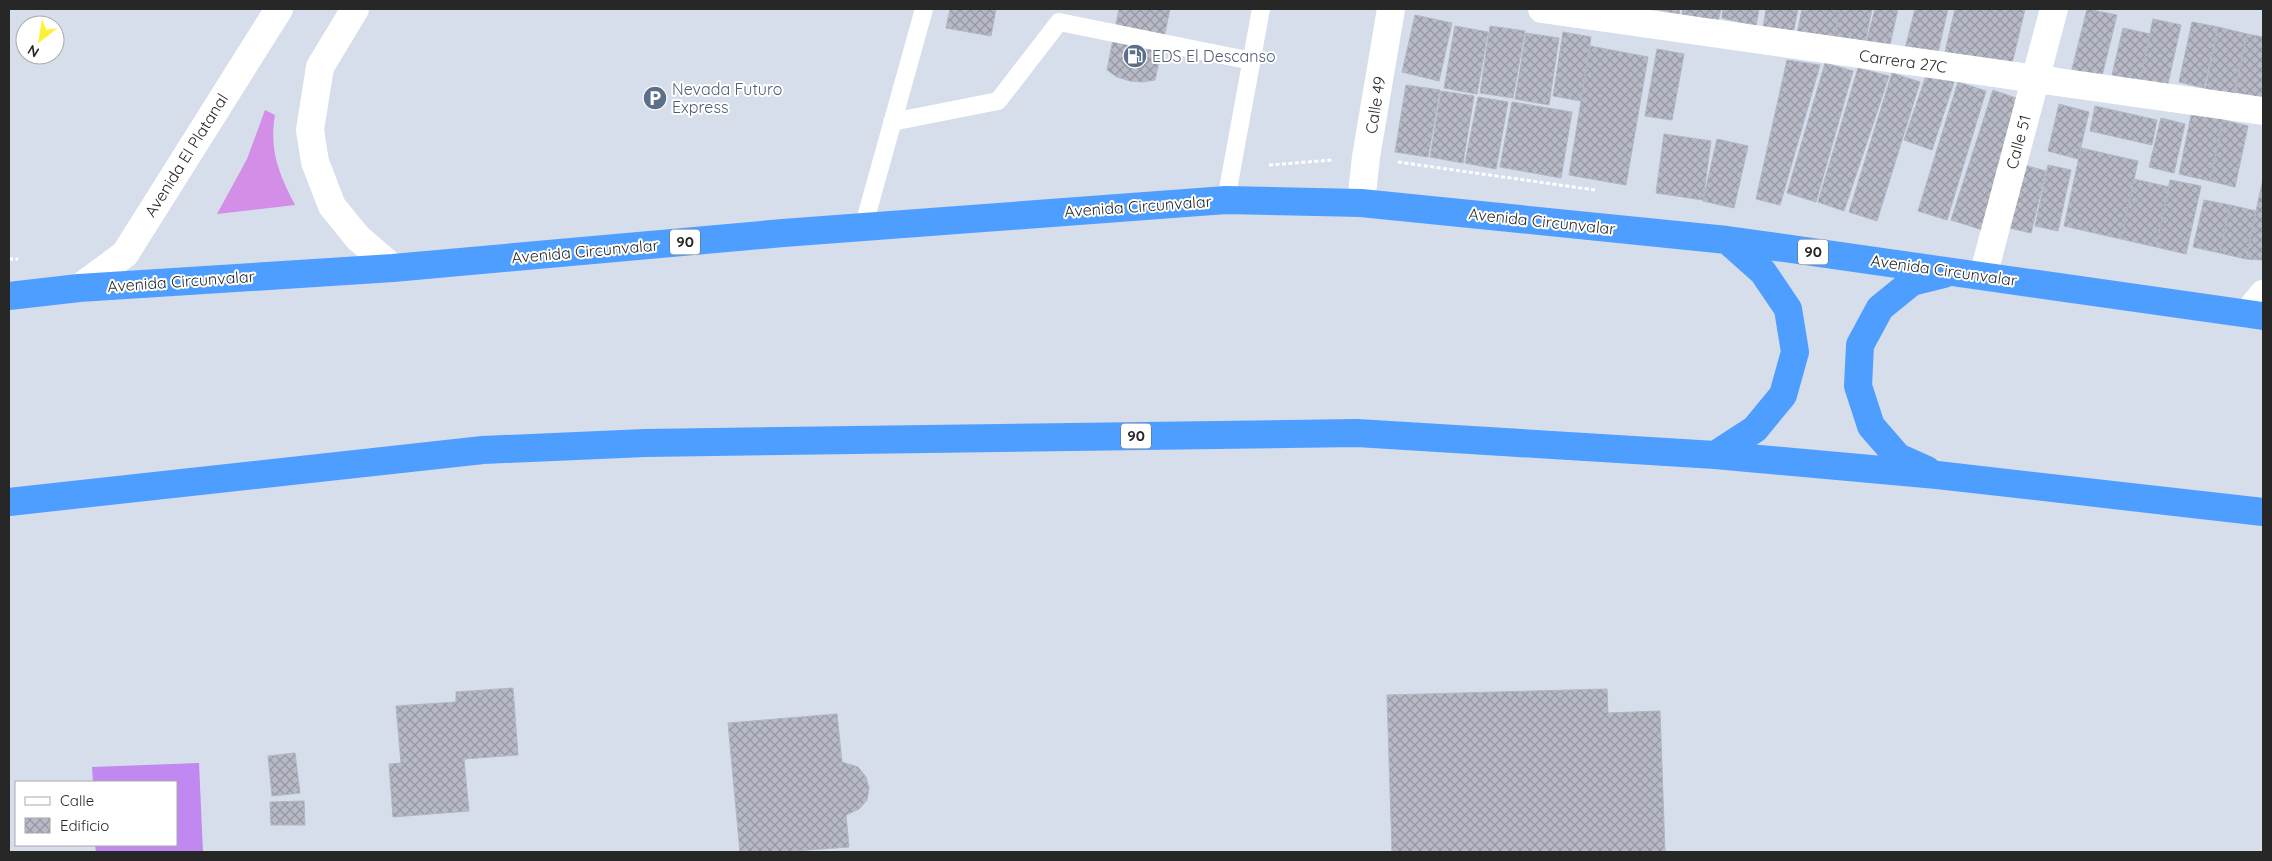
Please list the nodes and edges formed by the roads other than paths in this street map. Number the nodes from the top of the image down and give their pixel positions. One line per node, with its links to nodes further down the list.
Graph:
1 (278, 9): 19 (street, Avenida El Platanal)
2 (354, 9): 16 (street)
3 (924, 9): 11 (lane)
4 (1261, 9): 8 (lane)
5 (1391, 9): 13 (street, Calle 49)
6 (1542, 9): 9 (street, Carrera 27C)
7 (2054, 9): 9 (street, Calle 51)
8 (1252, 61): 11 (lane); 12 (lane)
9 (2035, 80): 10 (street, Carrera 27C); 18 (street, Calle 51)
10 (2263, 111)
11 (892, 122): 14 (lane)
12 (1226, 200): 13 (highway, Avenida Circunvalar / 90); 14 (highway, Avenida Circunvalar / 90)
13 (1361, 202): 15 (highway, Avenida Circunvalar / 90)
14 (862, 228): 16 (highway, Avenida Circunvalar / 90)
15 (1728, 240): 17 (highway, Avenida Circunvalar / 90); 22 (highway)
16 (393, 268): 19 (highway, Avenida Circunvalar / 90)
17 (1953, 271): 18 (highway, Avenida Circunvalar / 90); 23 (highway)
18 (1983, 276): 21 (highway, Avenida Circunvalar / 90)
19 (78, 288): 20 (highway, Avenida Circunvalar / 90)
20 (9, 296)
21 (2258, 308)
22 (1715, 455): 23 (highway, 90); 24 (highway, 90)
23 (1936, 475): 25 (highway, 90)
24 (9, 502)
25 (2263, 512)

